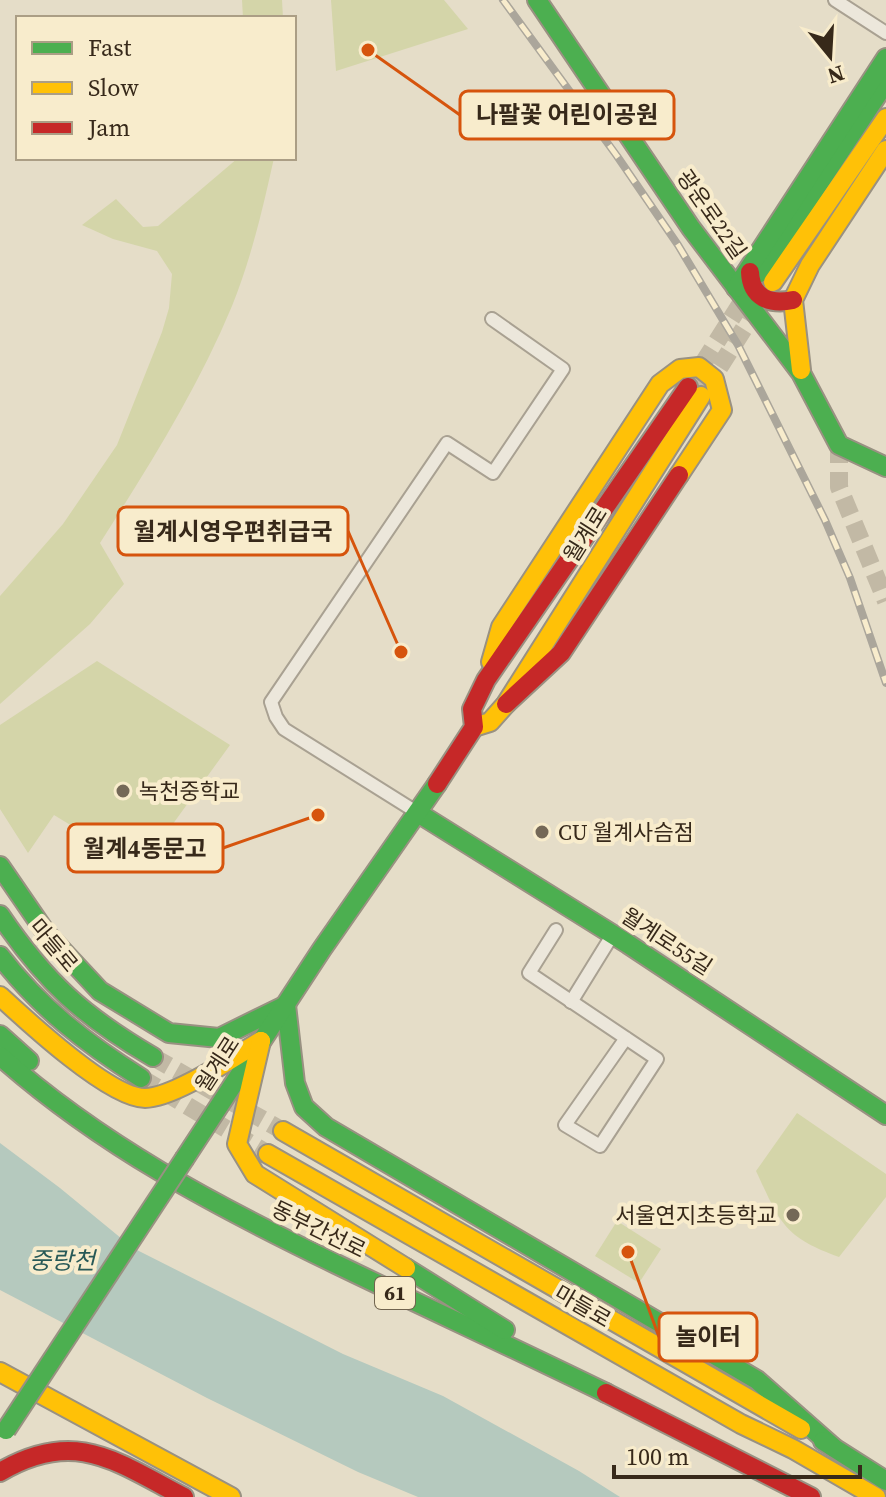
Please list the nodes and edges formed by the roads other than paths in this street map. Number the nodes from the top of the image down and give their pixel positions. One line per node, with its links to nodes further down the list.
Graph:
1 (537, 0): 9 (main road, 광운로22길)
2 (835, 0): 3 (street)
3 (886, 33)
4 (886, 58): 8 (main road)
5 (886, 82): 8 (main road)
6 (886, 118): 8 (main road)
7 (886, 150): 10 (main road)
8 (761, 273): 9 (main road); 10 (main road)
9 (736, 288): 12 (main road, 광운로22길)
10 (793, 300): 12 (main road)
11 (492, 319): 17 (street)
12 (801, 373): 13 (main road)
13 (886, 467)
14 (486, 680): 15 (main road, 월계로); 15 (main road); 16 (main road, 월계로)
15 (506, 704): 16 (main road, 월계로)
16 (474, 727): 17 (main road, 월계로)
17 (418, 813): 21 (main road, 월계로55길); 25 (main road, 월계로)
18 (0, 866): 25 (main road)
19 (0, 915): 30 (main road, 마들로)
20 (556, 930): 24 (street)
21 (613, 934): 24 (street); 32 (main road, 월계로55길)
22 (0, 956): 31 (main road)
23 (0, 996): 28 (main road)
24 (571, 1002): 27 (street)
25 (286, 1005): 28 (main road, 월계로); 39 (main road)
26 (0, 1035): 35 (main road)
27 (626, 1038): 27 (street)
28 (261, 1041): 37 (main road); 38 (main road, 월계로, bridge)
29 (0, 1056): 35 (main road, 동부간선로 / 61)
30 (153, 1057)
31 (141, 1078)
32 (886, 1115)
33 (283, 1131): 39 (main road, 마들로)
34 (268, 1154): 45 (main road, 마들로)
35 (420, 1305): 37 (main road, 동부간선로 / 61)
36 (0, 1372): 43 (main road)
37 (598, 1388): 44 (main road, 동부간선로 / 61)
38 (3, 1434)
39 (833, 1447): 41 (main road, 마들로)
40 (0, 1472): 42 (main road)
41 (886, 1481)
42 (184, 1497)
43 (231, 1497)
44 (811, 1497)
45 (876, 1497)

